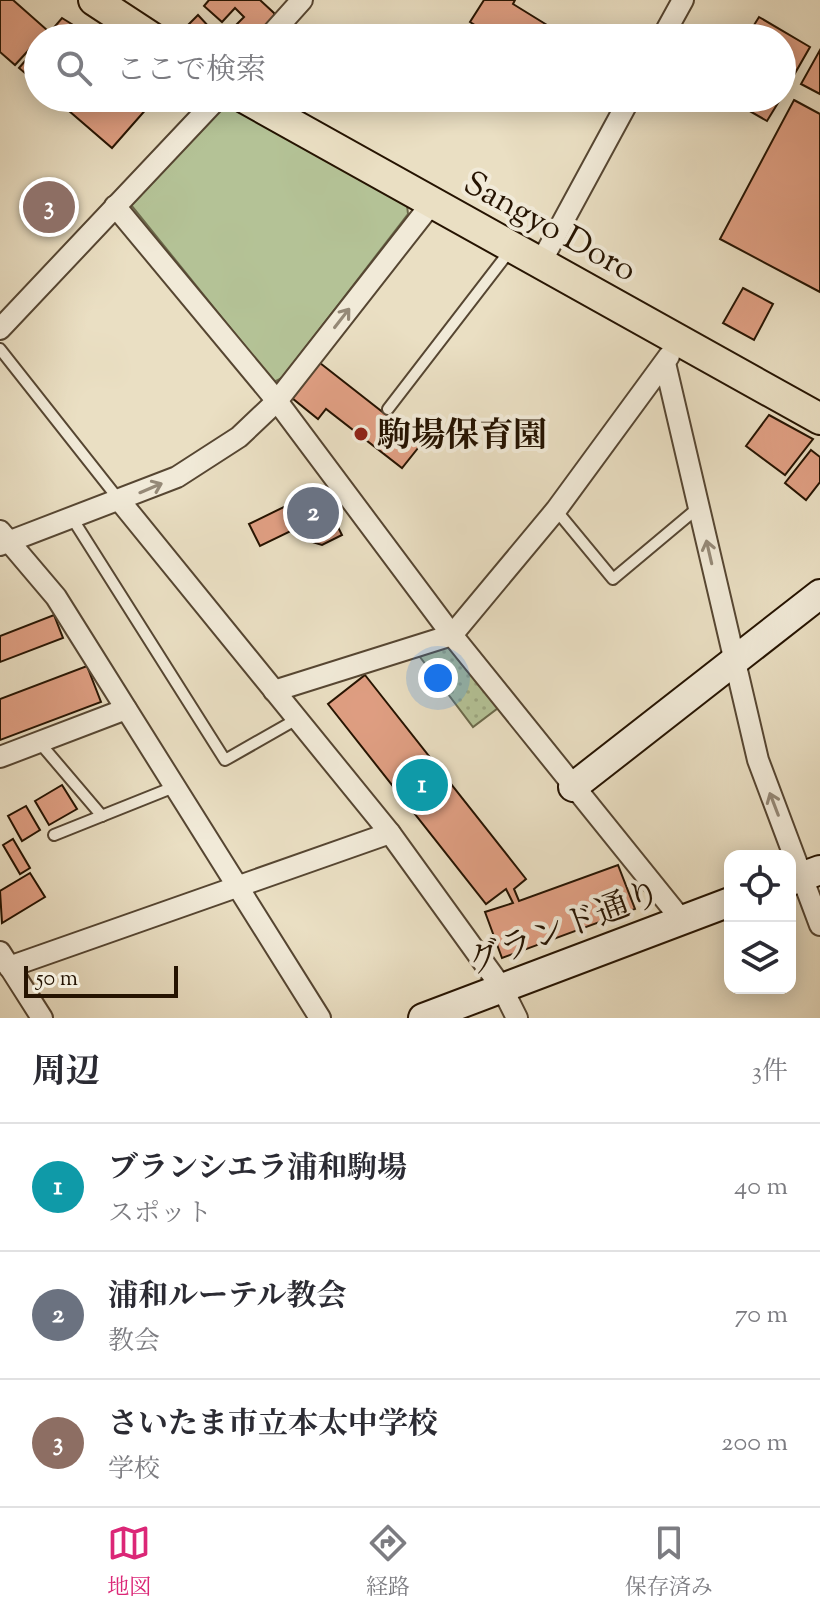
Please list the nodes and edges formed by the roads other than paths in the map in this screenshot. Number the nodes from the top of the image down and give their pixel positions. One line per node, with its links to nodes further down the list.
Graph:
1 (94, 0): 4 (main road)
2 (683, 0): 6 (street)
3 (289, 4): 5 (street)
4 (131, 24)
5 (277, 24)
6 (670, 24)
7 (205, 112): 11 (street)
8 (270, 112): 10 (main road, Sangyo Doro)
9 (622, 112): 13 (street)
10 (432, 203): 12 (main road, Sangyo Doro); 17 (street, one-way to 10)
11 (115, 206): 14 (street); 17 (street)
12 (513, 247): 13 (main road, Sangyo Doro); 18 (lane)
13 (541, 262): 16 (main road, Sangyo Doro)
14 (0, 329)
15 (0, 349): 20 (lane)
16 (673, 352): 19 (main road, Sangyo Doro); 21 (street); 22 (street)
17 (277, 401): 20 (street, one-way to 17); 26 (street)
18 (388, 409)
19 (820, 419)
20 (120, 501): 23 (street); 28 (street)
21 (699, 507): 22 (lane); 27 (street, one-way to 21)
22 (556, 510): 26 (street)
23 (72, 518): 24 (street); 30 (lane)
24 (4, 539): 29 (street)
25 (820, 594): 27 (street)
26 (452, 635): 28 (street); 34 (street)
27 (734, 661): 34 (street); 38 (street, one-way to 27)
28 (274, 691): 30 (street)
29 (126, 709): 31 (street); 33 (street)
30 (297, 719): 36 (street)
31 (39, 742): 32 (street); 35 (lane)
32 (0, 757)
33 (174, 787): 35 (lane); 39 (street)
34 (573, 787): 41 (street)
35 (102, 816): 37 (lane)
36 (390, 833): 39 (street); 44 (street)
37 (54, 835)
38 (804, 876): 42 (street)
39 (238, 887): 43 (street); 46 (street)
40 (724, 904): 41 (street, グランド通り)
41 (681, 919): 44 (street, グランド通り)
42 (820, 925)
43 (5, 960): 45 (street)
44 (502, 988): 47 (street, グランド通り); 48 (street)
45 (42, 1018)
46 (320, 1018)
47 (423, 1018)
48 (517, 1018)

